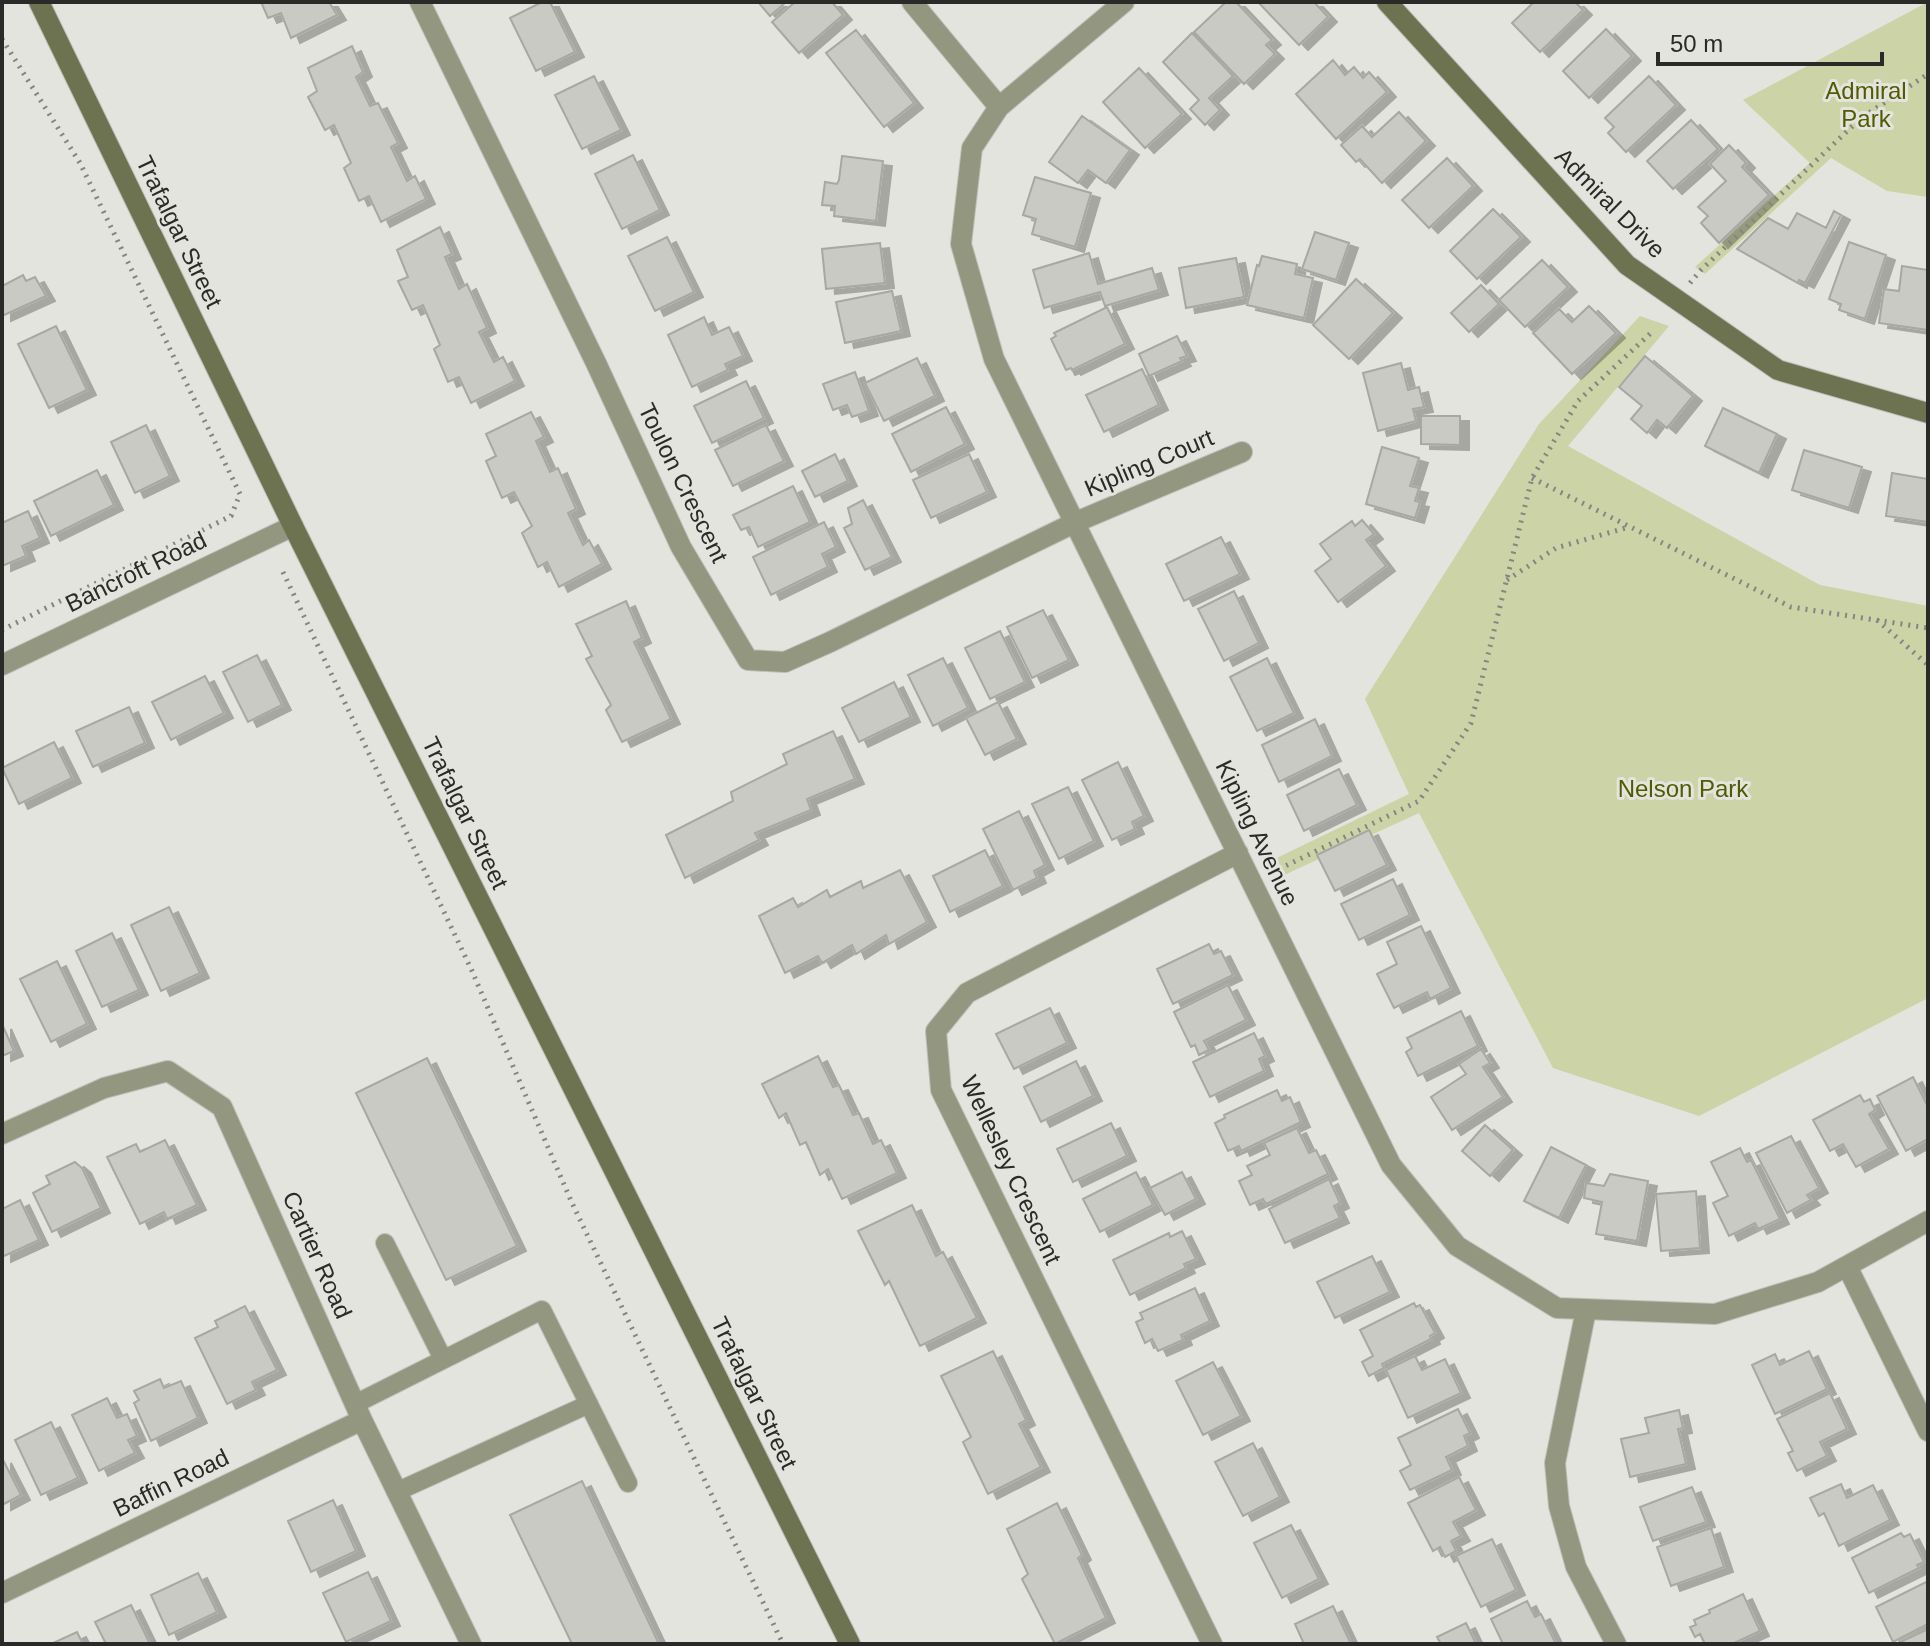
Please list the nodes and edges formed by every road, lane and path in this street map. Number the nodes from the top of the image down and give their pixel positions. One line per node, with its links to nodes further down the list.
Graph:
1 (39, 2): 15 (main road, Trafalgar Street)
2 (420, 2): 14 (street, Toulon Crescent)
3 (912, 2): 8 (street)
4 (1124, 2): 8 (street, Kipling Avenue)
5 (1387, 2): 9 (main road, Admiral Drive)
6 (2, 39): 21 (path)
7 (1928, 74): 9 (path)
8 (999, 107): 14 (street, Kipling Avenue)
9 (1677, 299): 11 (main road, Admiral Drive)
10 (1654, 330): 13 (path)
11 (1928, 413)
12 (1242, 452): 14 (street, Kipling Court)
13 (1532, 478): 16 (path); 18 (path)
14 (1076, 522): 24 (street, Kipling Avenue)
15 (293, 526): 22 (street, Bancroft Road); 40 (main road, Trafalgar Street)
16 (1629, 526): 18 (path); 19 (path)
17 (283, 572): 39 (path)
18 (1506, 580): 25 (path)
19 (1877, 620): 20 (path); 23 (path)
20 (1928, 628)
21 (2, 630)
22 (2, 665)
23 (1928, 665)
24 (1238, 853): 30 (street, Kipling Avenue); 41 (street, Wellesley Crescent)
25 (1279, 869)
26 (2, 1134): 33 (street, Cartier Road)
27 (1928, 1221): 29 (street, Kipling Avenue)
28 (385, 1243): 31 (lane)
29 (1847, 1266): 30 (street, Kipling Avenue); 34 (street)
30 (1586, 1310): 42 (street)
31 (443, 1359): 32 (lane); 33 (lane)
32 (589, 1404): 35 (lane); 36 (lane)
33 (358, 1412): 36 (street, Cartier Road); 37 (street, Baffin Road)
34 (1928, 1431)
35 (628, 1483)
36 (396, 1492): 38 (street, Cartier Road)
37 (2, 1593)
38 (471, 1644)
39 (783, 1644)
40 (850, 1644)
41 (1212, 1644)
42 (1616, 1644)

